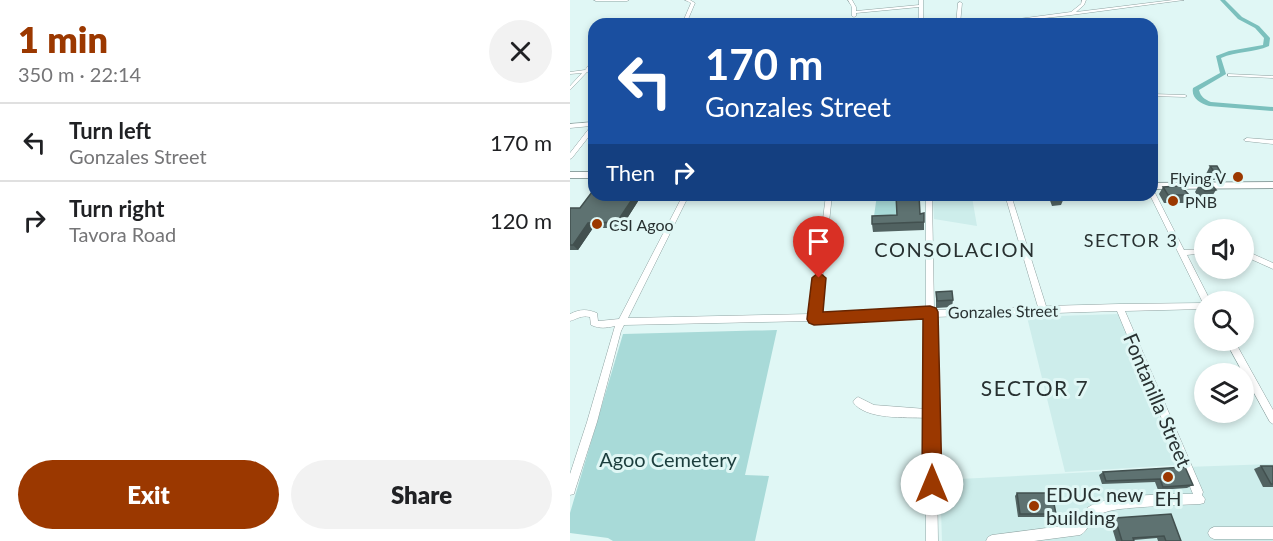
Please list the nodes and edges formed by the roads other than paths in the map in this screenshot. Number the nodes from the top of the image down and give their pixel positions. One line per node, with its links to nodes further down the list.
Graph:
1 (596, 0): 2 (street)
2 (627, 0)
3 (687, 0): 13 (street)
4 (850, 0): 11 (street)
5 (921, 0): 10 (street)
6 (1084, 0): 12 (street)
7 (1182, 0): 8 (street)
8 (1167, 1): 12 (street)
9 (960, 3): 16 (street)
10 (921, 6): 11 (street); 15 (street)
11 (854, 12): 14 (street)
12 (1071, 14): 17 (street); 18 (street)
13 (687, 18)
14 (854, 18)
15 (921, 18)
16 (959, 18)
17 (1036, 18)
18 (1070, 18)
19 (588, 69): 20 (street)
20 (586, 71): 21 (street); 24 (street)
21 (570, 73)
22 (1230, 75): 23 (street)
23 (1273, 77)
24 (570, 89)
25 (1158, 95): 26 (street)
26 (1185, 96)
27 (588, 125): 28 (street)
28 (570, 126)
29 (588, 133): 32 (street)
30 (1247, 140): 31 (street)
31 (1273, 142)
32 (570, 157)
33 (570, 175): 34 (highway)
34 (588, 175)
35 (1273, 185): 36 (highway)
36 (1158, 186)
37 (683, 201): 53 (street)
38 (828, 201): 52 (street)
39 (928, 201): 50 (street)
40 (1010, 201): 49 (street)
41 (1156, 201): 43 (street)
42 (1194, 252): 43 (street)
43 (1182, 253): 46 (street)
44 (1254, 257): 45 (street)
45 (1273, 266)
46 (1201, 291)
47 (1194, 306): 48 (street, Gonzales Street)
48 (1119, 307): 49 (street, Gonzales Street); 62 (street, Fontanilla Street)
49 (1043, 310): 50 (street, Gonzales Street)
50 (930, 312): 52 (street, Gonzales Street); 56 (street)
51 (570, 318): 53 (street, Gonzales Street)
52 (814, 319): 53 (street, Gonzales Street)
53 (621, 322): 58 (street)
54 (1235, 351): 57 (street)
55 (858, 402): 56 (street)
56 (932, 414): 61 (street)
57 (1273, 419)
58 (570, 490)
59 (1214, 533): 60 (street)
60 (1273, 533)
61 (932, 541)
62 (992, 541)

